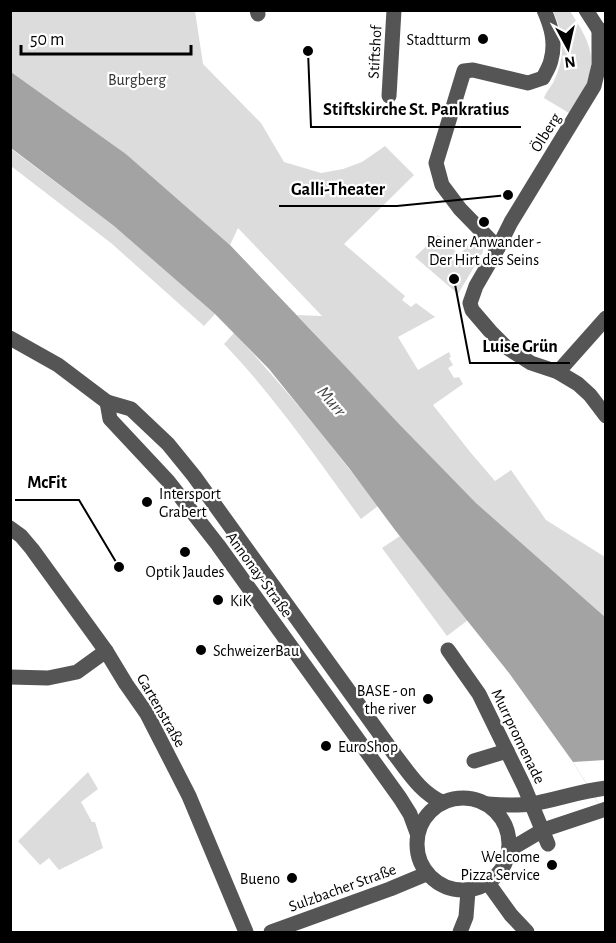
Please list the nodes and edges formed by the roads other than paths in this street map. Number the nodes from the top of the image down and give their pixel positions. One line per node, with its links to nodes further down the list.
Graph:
1 (394, 10): 5 (street, Stiftshof)
2 (544, 10): 6 (street)
3 (586, 10): 4 (street)
4 (602, 35): 6 (street, Ölberg)
5 (389, 96)
6 (498, 248): 9 (street, Ölberg)
7 (606, 318): 9 (street)
8 (10, 338): 10 (street, Annonay-Straße)
9 (558, 372): 11 (street, Ölberg)
10 (107, 402): 19 (street, Annonay-Straße); 23 (street, Annonay-Straße)
11 (606, 416)
12 (10, 528): 14 (street, Gartenstraße)
13 (447, 650): 16 (street, Murrpromenade)
14 (106, 651): 15 (street); 29 (street, Gartenstraße)
15 (10, 677)
16 (507, 752): 17 (street); 21 (street, Murrpromenade)
17 (474, 761)
18 (598, 789): 21 (street)
19 (442, 802): 20 (street); 23 (street)
20 (488, 804): 21 (street); 25 (street)
21 (532, 804): 24 (street, Murrpromenade)
22 (604, 809): 24 (street)
23 (417, 833): 26 (street)
24 (546, 837): 25 (street)
25 (509, 850): 27 (street)
26 (426, 874): 28 (street); 30 (street, Sulzbacher Straße)
27 (488, 883): 28 (street); 32 (street)
28 (468, 891): 31 (street)
29 (246, 933)
30 (271, 933)
31 (460, 933)
32 (527, 933)

